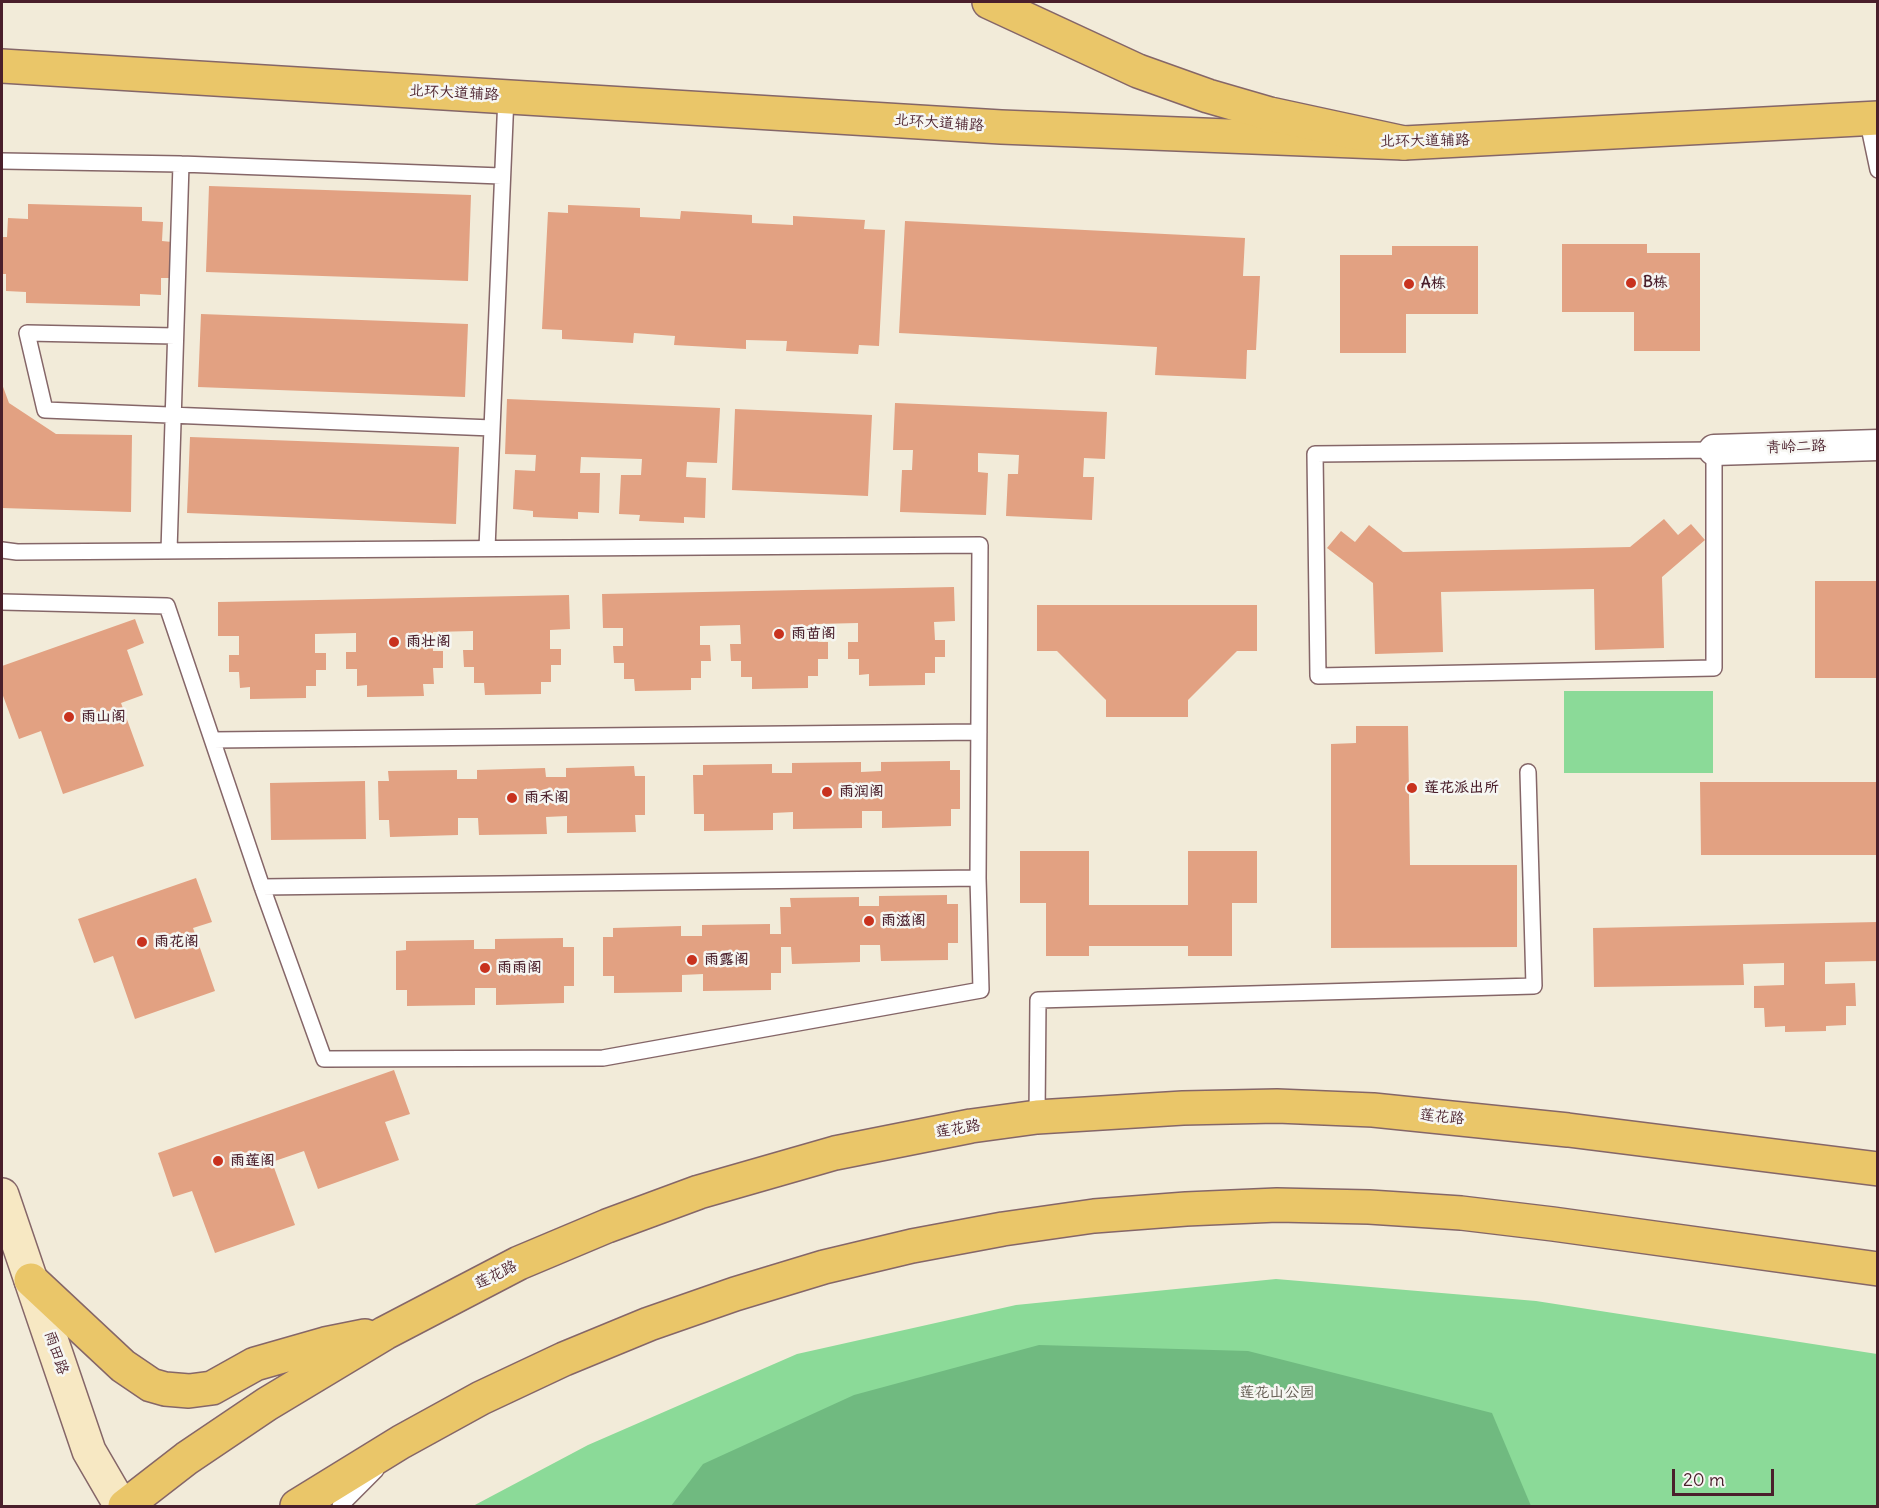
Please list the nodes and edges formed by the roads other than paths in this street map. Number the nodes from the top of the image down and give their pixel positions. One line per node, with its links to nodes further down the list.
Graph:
1 (989, 2): 5 (main road)
2 (2, 66): 3 (main road, 北环大道辅路)
3 (506, 96): 5 (main road, 北环大道辅路); 9 (lane)
4 (1872, 118): 5 (main road, 北环大道辅路); 8 (lane)
5 (1404, 143)
6 (2, 161): 7 (lane)
7 (181, 164): 9 (lane); 10 (lane)
8 (1878, 170)
9 (501, 176): 12 (lane)
10 (175, 336): 11 (lane); 11 (lane)
11 (172, 415): 12 (lane); 17 (lane)
12 (492, 428): 15 (lane)
13 (1878, 445): 14 (street, 青岭二路)
14 (1714, 450): 14 (lane)
15 (487, 548): 17 (lane); 19 (lane)
16 (2, 550): 17 (lane)
17 (169, 551)
18 (2, 602): 20 (lane)
19 (979, 732): 20 (lane); 22 (lane)
20 (213, 740): 23 (lane)
21 (1528, 772): 24 (lane)
22 (978, 878): 23 (lane); 23 (lane)
23 (262, 887)
24 (1037, 1117): 25 (main road, 莲花路); 29 (main road, 莲花路)
25 (1878, 1169)
26 (4, 1209): 28 (street, 雨田路)
27 (1878, 1269): 30 (main road)
28 (31, 1280): 29 (main road); 31 (street, 雨田路)
29 (385, 1333): 31 (main road, 莲花路)
30 (401, 1442): 32 (main road); 33 (lane)
31 (123, 1506)
32 (297, 1506)
33 (340, 1506)

